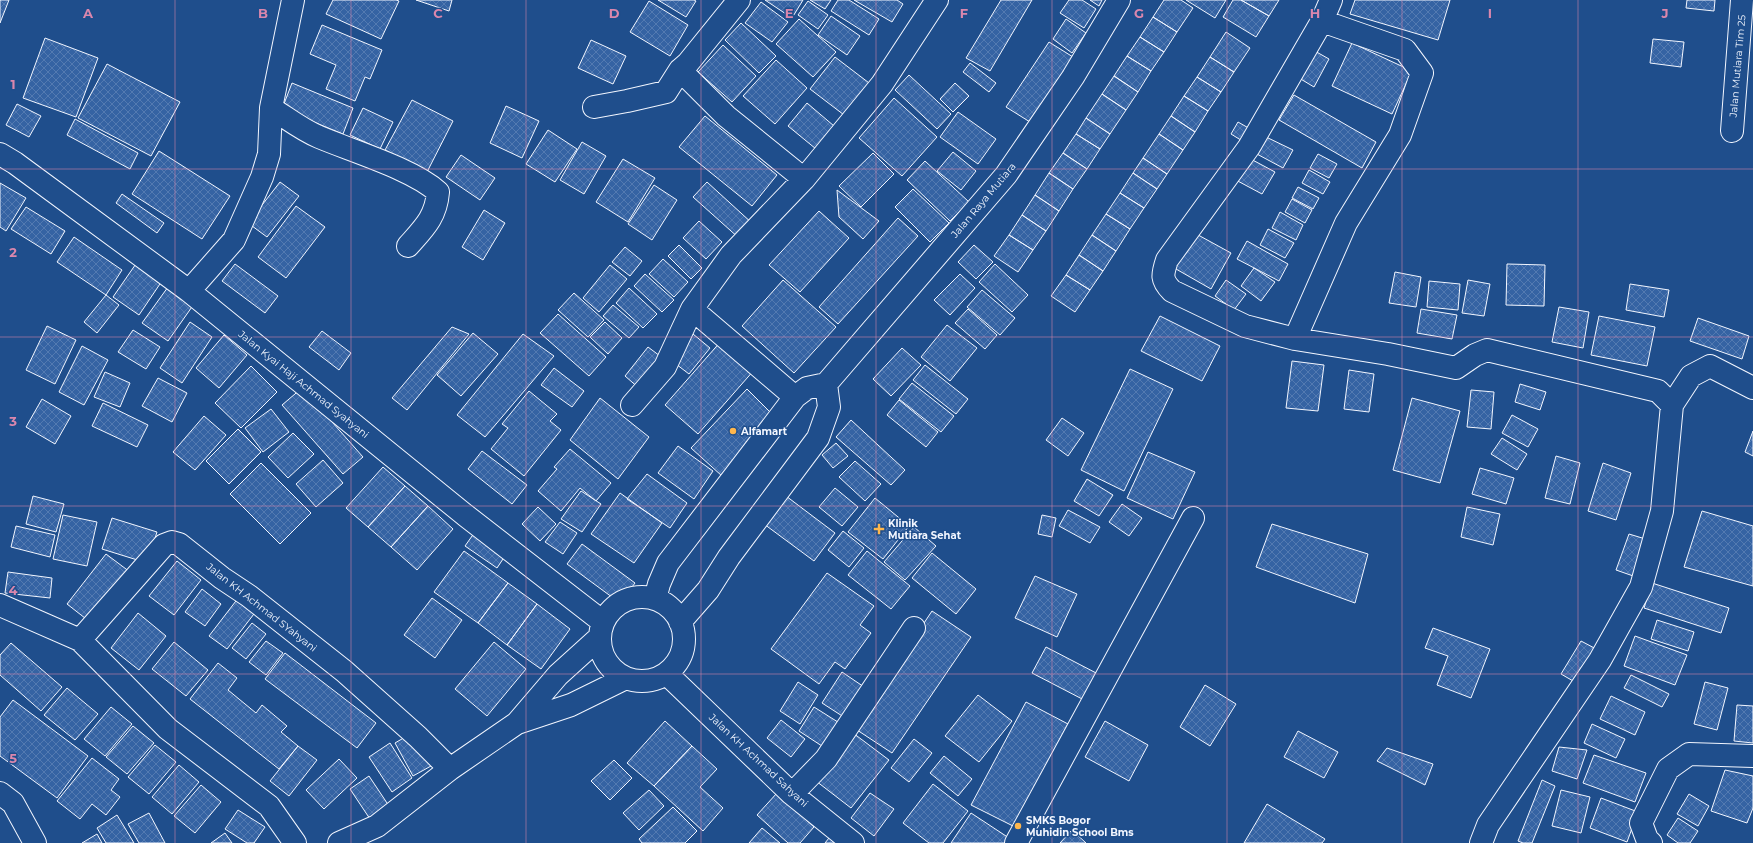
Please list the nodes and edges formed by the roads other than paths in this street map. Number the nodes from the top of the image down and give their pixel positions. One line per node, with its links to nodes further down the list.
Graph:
1 (293, 0): 10 (street)
2 (739, 0): 8 (street)
3 (937, 0): 13 (street)
4 (1119, 0): 18 (street, Jalan Raya Mutiara)
5 (1331, 0): 7 (street)
6 (1742, 0): 11 (street, Jalan Mutiara Tim 25)
7 (1322, 21): 17 (street); 17 (street)
8 (680, 70): 9 (street); 13 (street)
9 (594, 107)
10 (271, 108): 14 (street); 15 (street)
11 (1732, 131)
12 (0, 154): 15 (street, Jalan Kyai Haji Achmad Syahyani)
13 (804, 179): 16 (street)
14 (408, 246)
15 (189, 291): 28 (street, Jalan Kyai Haji Achmad Syahyani)
16 (692, 309): 20 (street); 21 (street)
17 (1295, 339): 22 (street)
18 (826, 384): 20 (street); 26 (street)
19 (1753, 388): 22 (street)
20 (795, 397): 24 (street)
21 (632, 405)
22 (1672, 405): 42 (street)
23 (1193, 518): 41 (street)
24 (654, 599): 26 (street); 28 (street)
25 (0, 605): 29 (street)
26 (680, 622): 30 (street)
27 (914, 628): 36 (street)
28 (601, 629): 31 (street); 32 (street)
29 (80, 640): 34 (street, Jalan KH Achmad SYahyani); 38 (street)
30 (667, 674): 31 (street); 36 (street, Jalan KH Achmad Sahyani)
31 (626, 678): 32 (street)
32 (518, 723): 34 (street)
33 (1753, 756): 43 (street)
34 (450, 769): 39 (street)
35 (0, 793): 37 (street)
36 (792, 794): 40 (street, Jalan KH Achmad Sahyani)
37 (35, 843)
38 (295, 843)
39 (339, 843)
40 (853, 843)
41 (1016, 843)
42 (1482, 843)
43 (1651, 843)

